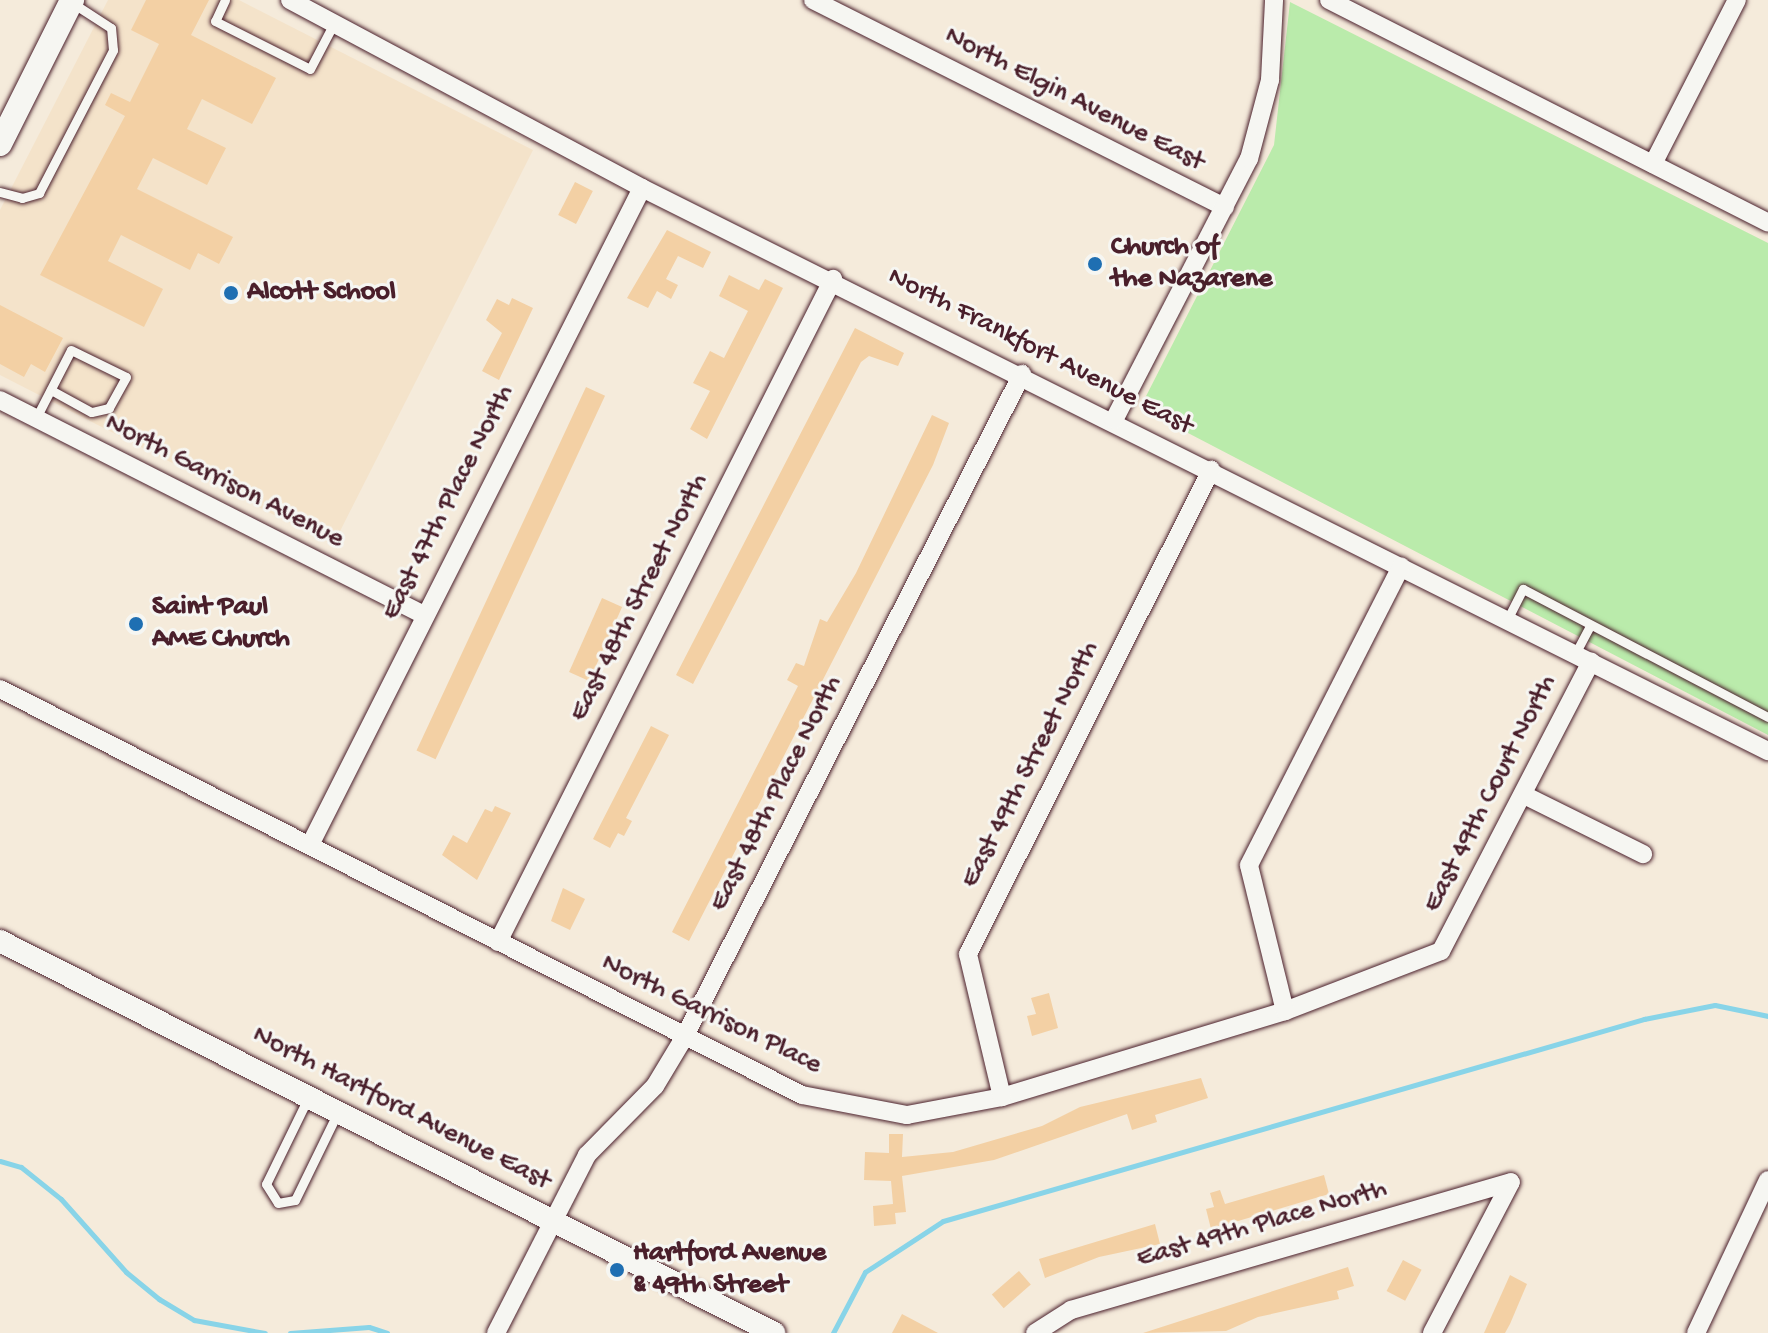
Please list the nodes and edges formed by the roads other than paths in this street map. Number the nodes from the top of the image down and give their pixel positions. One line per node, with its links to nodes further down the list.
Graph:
1 (225, 0): 8 (lane)
2 (290, 0): 8 (street, North Frankfort Avenue East)
3 (813, 0): 13 (street, North Elgin Avenue East)
4 (1274, 0): 13 (street)
5 (1329, 0): 10 (street)
6 (1737, 0): 10 (street)
7 (72, 1): 9 (main road); 12 (lane)
8 (334, 23): 11 (street, North Frankfort Avenue East)
9 (3, 132)
10 (1653, 164): 14 (street)
11 (642, 188): 15 (street, North Frankfort Avenue East); 23 (street, East 47th Place North)
12 (0, 192)
13 (1225, 207): 20 (street)
14 (1768, 223)
15 (833, 279): 16 (street, North Frankfort Avenue East); 34 (street, East 48th Street North)
16 (1022, 374): 20 (street, North Frankfort Avenue East); 37 (street, East 48th Place North)
17 (51, 390): 17 (lane); 19 (lane)
18 (0, 400): 19 (street, North Garrison Avenue)
19 (36, 418): 23 (street, North Garrison Avenue)
20 (1114, 420): 21 (street, North Frankfort Avenue East)
21 (1211, 470): 22 (street, North Frankfort Avenue East); 39 (street, East 49th Street North)
22 (1401, 567): 24 (street, North Frankfort Avenue East); 36 (street)
23 (422, 614): 31 (street, East 47th Place North)
24 (1507, 620): 25 (lane); 26 (street, North Frankfort Avenue East)
25 (1590, 626): 26 (lane); 28 (lane)
26 (1583, 658): 29 (street, North Frankfort Avenue East); 30 (street, East 49th Court North)
27 (0, 689): 31 (street, North Garrison Place)
28 (1768, 717)
29 (1768, 751)
30 (1524, 795): 32 (street); 35 (street, East 49th Court North)
31 (310, 845): 34 (street, North Garrison Place)
32 (1643, 854)
33 (0, 941): 38 (street, North Hartford Avenue East)
34 (498, 942): 37 (street, North Garrison Place)
35 (1441, 951): 36 (street, North Garrison Place)
36 (1285, 1011): 39 (street, North Garrison Place)
37 (685, 1036): 39 (street, North Garrison Place); 42 (street, East 48th Place North)
38 (309, 1096): 40 (street, North Hartford Avenue East); 40 (lane)
39 (1002, 1097)
40 (338, 1111): 42 (street, North Hartford Avenue East)
41 (1768, 1182): 47 (street)
42 (554, 1220): 43 (street); 44 (street, North Hartford Avenue East)
43 (496, 1333)
44 (774, 1333)
45 (1035, 1333): 46 (street, East 49th Place North)
46 (1432, 1333)
47 (1696, 1333)

